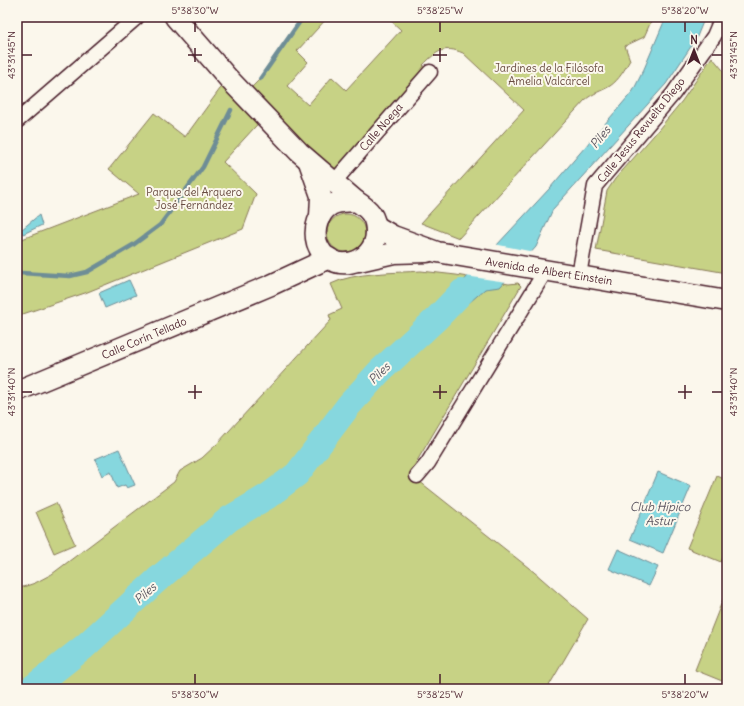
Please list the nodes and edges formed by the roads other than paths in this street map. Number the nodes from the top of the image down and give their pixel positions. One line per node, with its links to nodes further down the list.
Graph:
1 (137, 17): 5 (street)
2 (175, 17): 6 (street)
3 (722, 17): 16 (street, Calle Jesus Revuelta Diego)
4 (430, 72): 7 (street, Calle Noega)
5 (17, 121)
6 (309, 162): 7 (street); 9 (street)
7 (334, 182): 8 (street)
8 (356, 201): 9 (street); 10 (street)
9 (320, 217): 11 (street)
10 (376, 226): 12 (street, Avenida de Albert Einstein); 14 (street)
11 (316, 237): 13 (street); 17 (street, Calle Corín Tellado)
12 (437, 252): 14 (street); 15 (street, Avenida de Albert Einstein)
13 (329, 258): 14 (street); 17 (street, Calle Corín Tellado)
14 (359, 261)
15 (546, 270): 16 (street, Avenida de Albert Einstein); 20 (street)
16 (579, 275): 18 (street, Avenida de Albert Einstein)
17 (271, 285): 19 (street, Calle Corín Tellado)
18 (727, 301)
19 (17, 391)
20 (417, 476)

